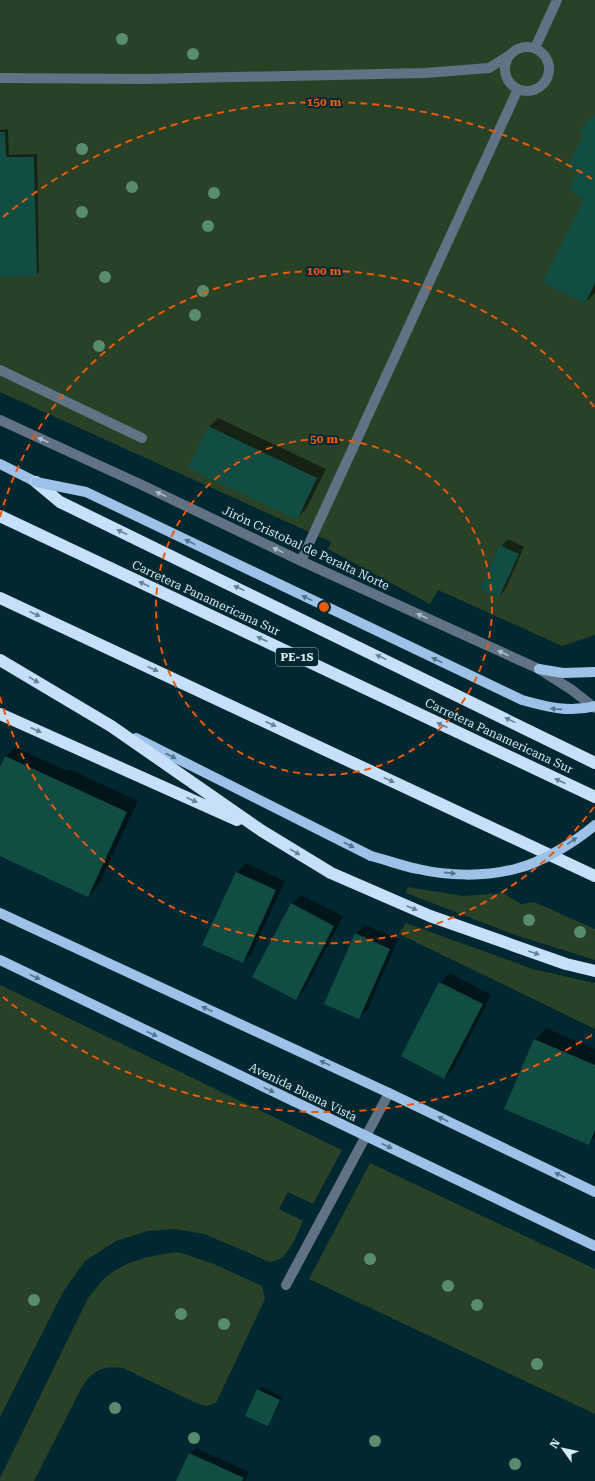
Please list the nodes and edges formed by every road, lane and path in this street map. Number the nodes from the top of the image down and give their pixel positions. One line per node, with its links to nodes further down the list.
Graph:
1 (557, 0): 2 (street)
2 (535, 48): 3 (street); 5 (street)
3 (510, 55): 4 (street); 5 (street)
4 (0, 78)
5 (518, 89): 12 (street)
6 (0, 370): 8 (street)
7 (0, 420): 12 (street, Jirón Cristobal de Peralta Norte, one-way to 7)
8 (142, 438)
9 (0, 464): 10 (main road)
10 (36, 482): 17 (main road, one-way to 10, bridge); 20 (highway, one-way to 10)
11 (0, 516): 21 (highway, Carretera Panamericana Sur / PE-1S, one-way to 11)
12 (300, 561): 15 (street, Jirón Cristobal de Peralta Norte, one-way to 12)
13 (0, 598): 24 (highway, one-way to 24)
14 (0, 660): 19 (highway, one-way to 19)
15 (539, 669): 16 (main road); 17 (street, Jirón Cristobal de Peralta Norte)
16 (595, 672)
17 (595, 707)
18 (0, 714): 23 (highway, one-way to 23)
19 (111, 726): 22 (main road, one-way to 22, bridge); 23 (highway)
20 (595, 763)
21 (595, 797)
22 (595, 825)
23 (262, 831): 27 (highway, one-way to 27)
24 (595, 876)
25 (0, 913): 28 (main road, one-way to 25)
26 (0, 960): 29 (main road, Avenida Buena Vista, one-way to 29)
27 (595, 971)
28 (389, 1093): 29 (street); 30 (main road, one-way to 28)
29 (366, 1137): 31 (main road, Avenida Buena Vista, one-way to 31); 32 (street)
30 (595, 1192)
31 (595, 1246)
32 (286, 1285)

